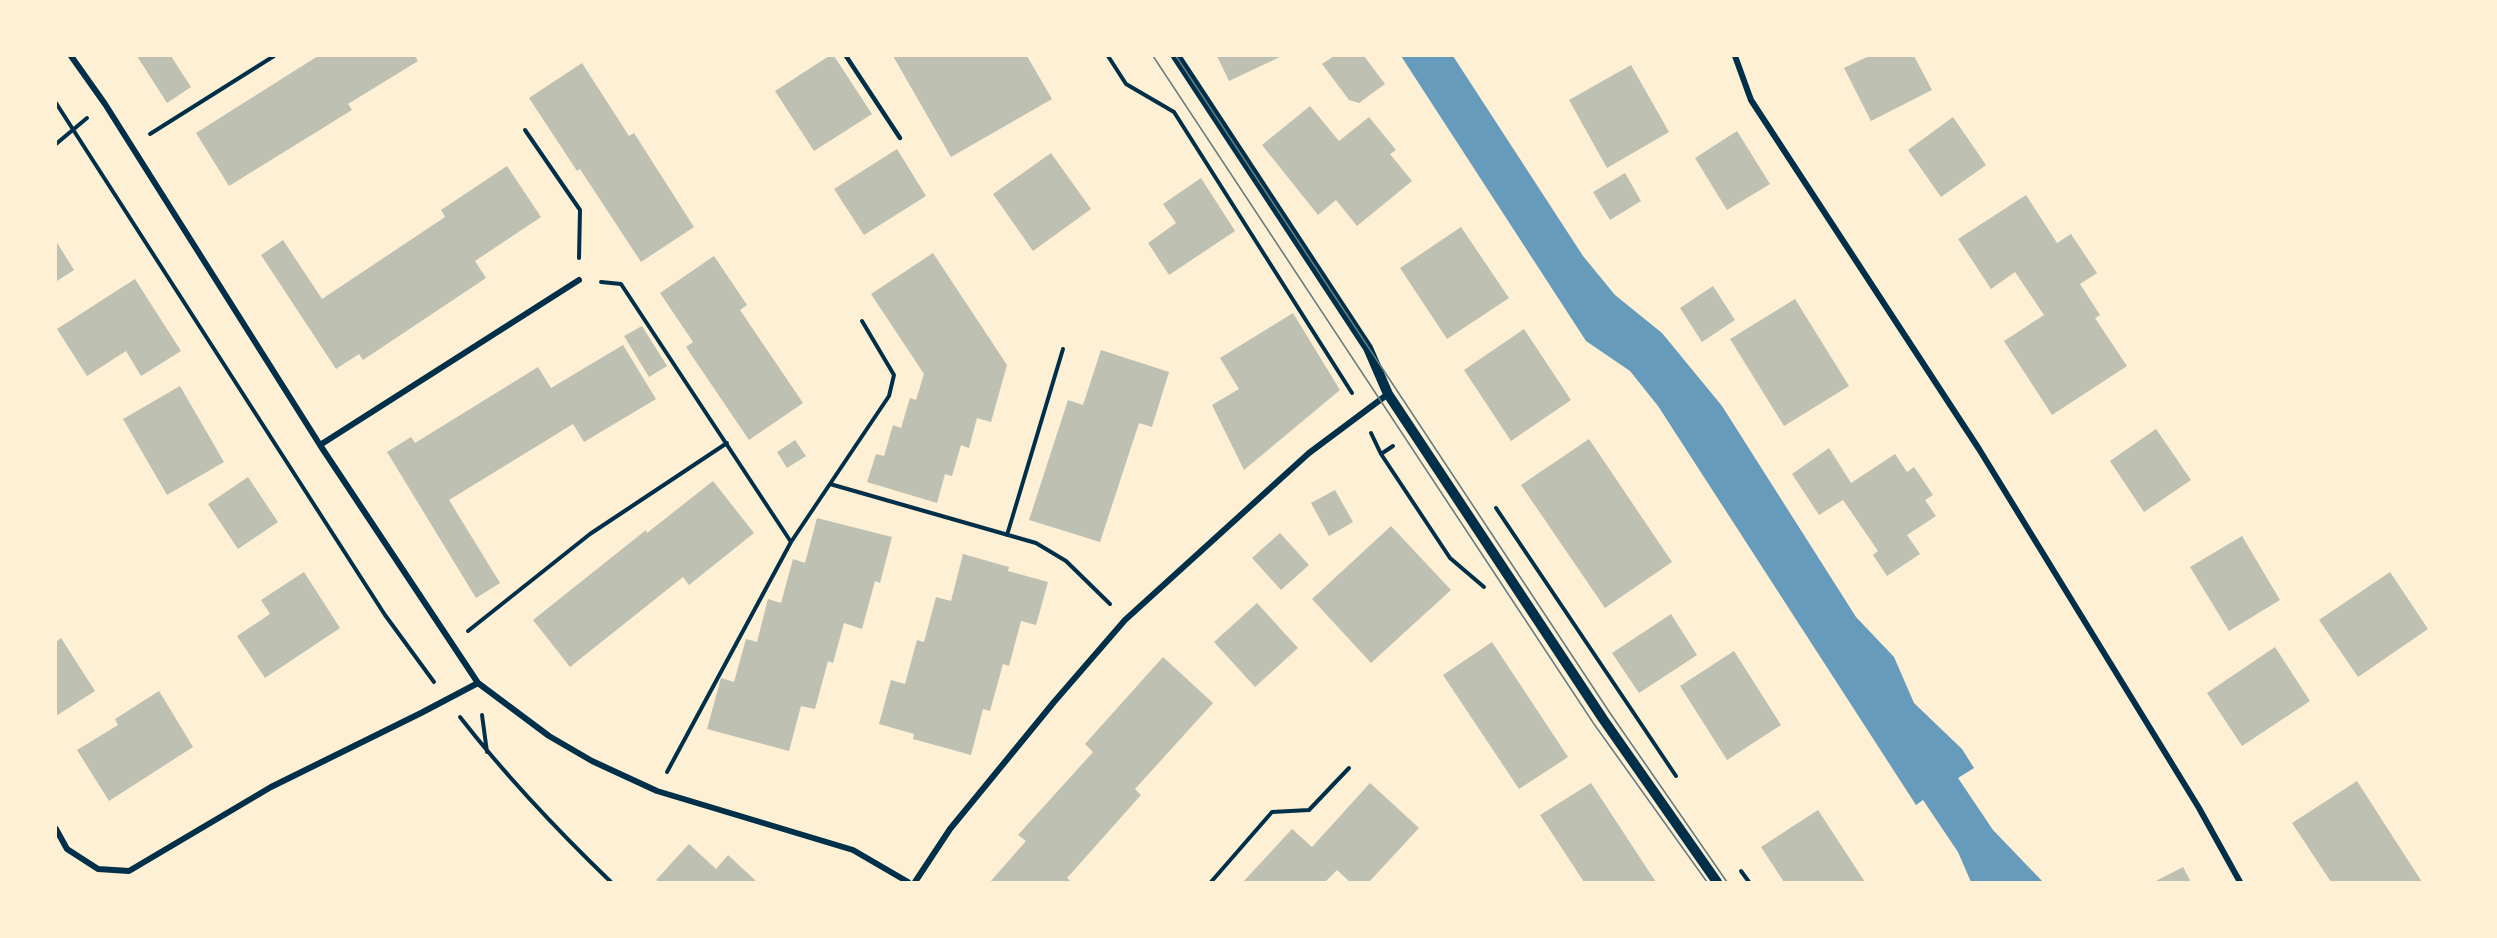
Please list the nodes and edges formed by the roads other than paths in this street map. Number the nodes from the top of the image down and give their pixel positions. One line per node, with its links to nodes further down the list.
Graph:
1 (71, 56): 8 (street)
2 (846, 56): 5 (lane)
3 (1176, 56): 7 (street)
4 (1735, 56): 14 (street)
5 (900, 138)
6 (579, 279): 8 (street)
7 (1388, 394): 12 (street); 13 (street)
8 (320, 445): 9 (street)
9 (478, 683): 10 (street); 11 (street)
10 (56, 830)
11 (908, 882)
12 (915, 882)
13 (1717, 882)
14 (2240, 882)

